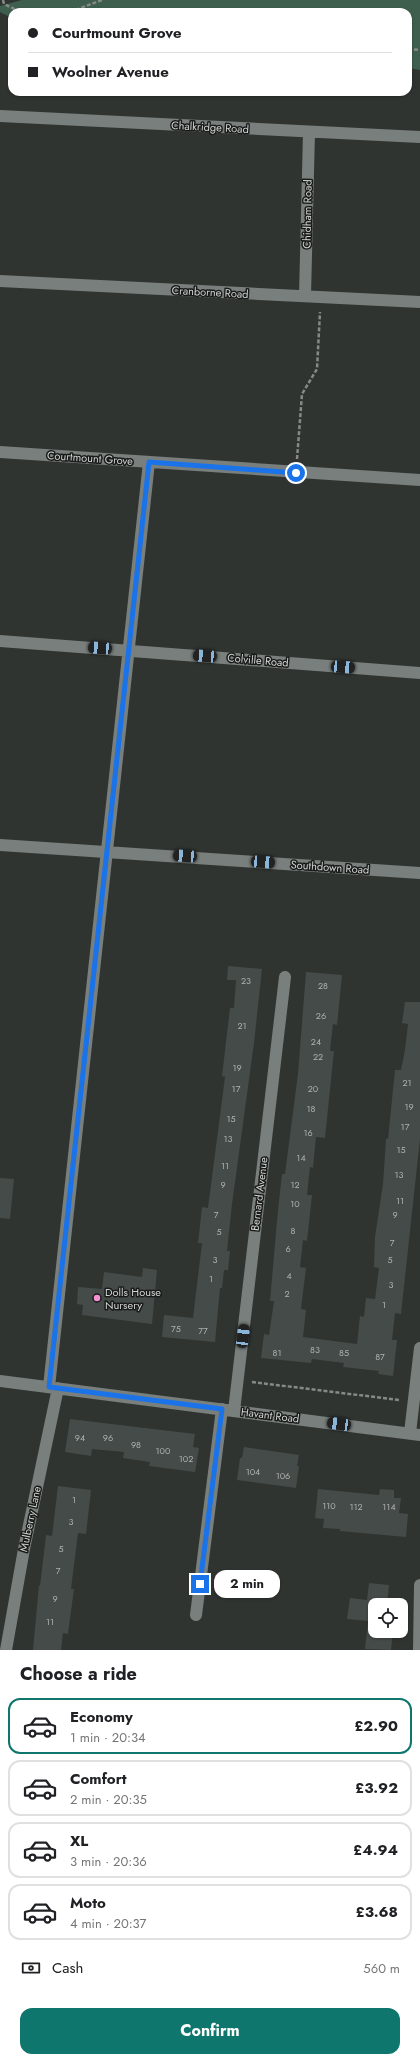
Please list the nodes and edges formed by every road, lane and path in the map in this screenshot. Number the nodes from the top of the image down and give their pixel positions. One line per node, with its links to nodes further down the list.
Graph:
1 (3, 0): 3 (path)
2 (102, 0): 4 (path)
3 (12, 8)
4 (81, 8)
5 (0, 116): 6 (street, Chalkridge Road)
6 (309, 132): 7 (street, Chalkridge Road); 9 (street, Chidham Road)
7 (420, 137)
8 (0, 281): 9 (street, Cranborne Road)
9 (305, 296): 10 (street, Cranborne Road)
10 (320, 297): 11 (street, Cranborne Road); 14 (path)
11 (420, 302)
12 (0, 452): 13 (street, Courtmount Grove)
13 (149, 462): 14 (street, Courtmount Grove); 17 (street, Mulberry Lane)
14 (296, 473): 15 (street, Courtmount Grove)
15 (420, 480)
16 (0, 641): 17 (street, Colville Road)
17 (129, 650): 18 (street, Colville Road); 20 (street, Mulberry Lane)
18 (420, 673)
19 (0, 844): 20 (street, Southdown Road)
20 (107, 851): 21 (street, Southdown Road); 26 (street, Mulberry Lane)
21 (420, 873)
22 (285, 977): 24 (street, Bernard Avenue)
23 (420, 1348): 27 (street)
24 (237, 1380): 27 (path); 28 (street, Bernard Avenue)
25 (0, 1381): 26 (street, Havant Road)
26 (54, 1388): 28 (street, Havant Road); 32 (street, Mulberry Lane)
27 (413, 1402): 29 (street)
28 (228, 1410): 29 (street, Havant Road); 31 (street, Bernard Avenue)
29 (415, 1434)
30 (420, 1585): 33 (street)
31 (196, 1615)
32 (6, 1650)
33 (419, 1650)

